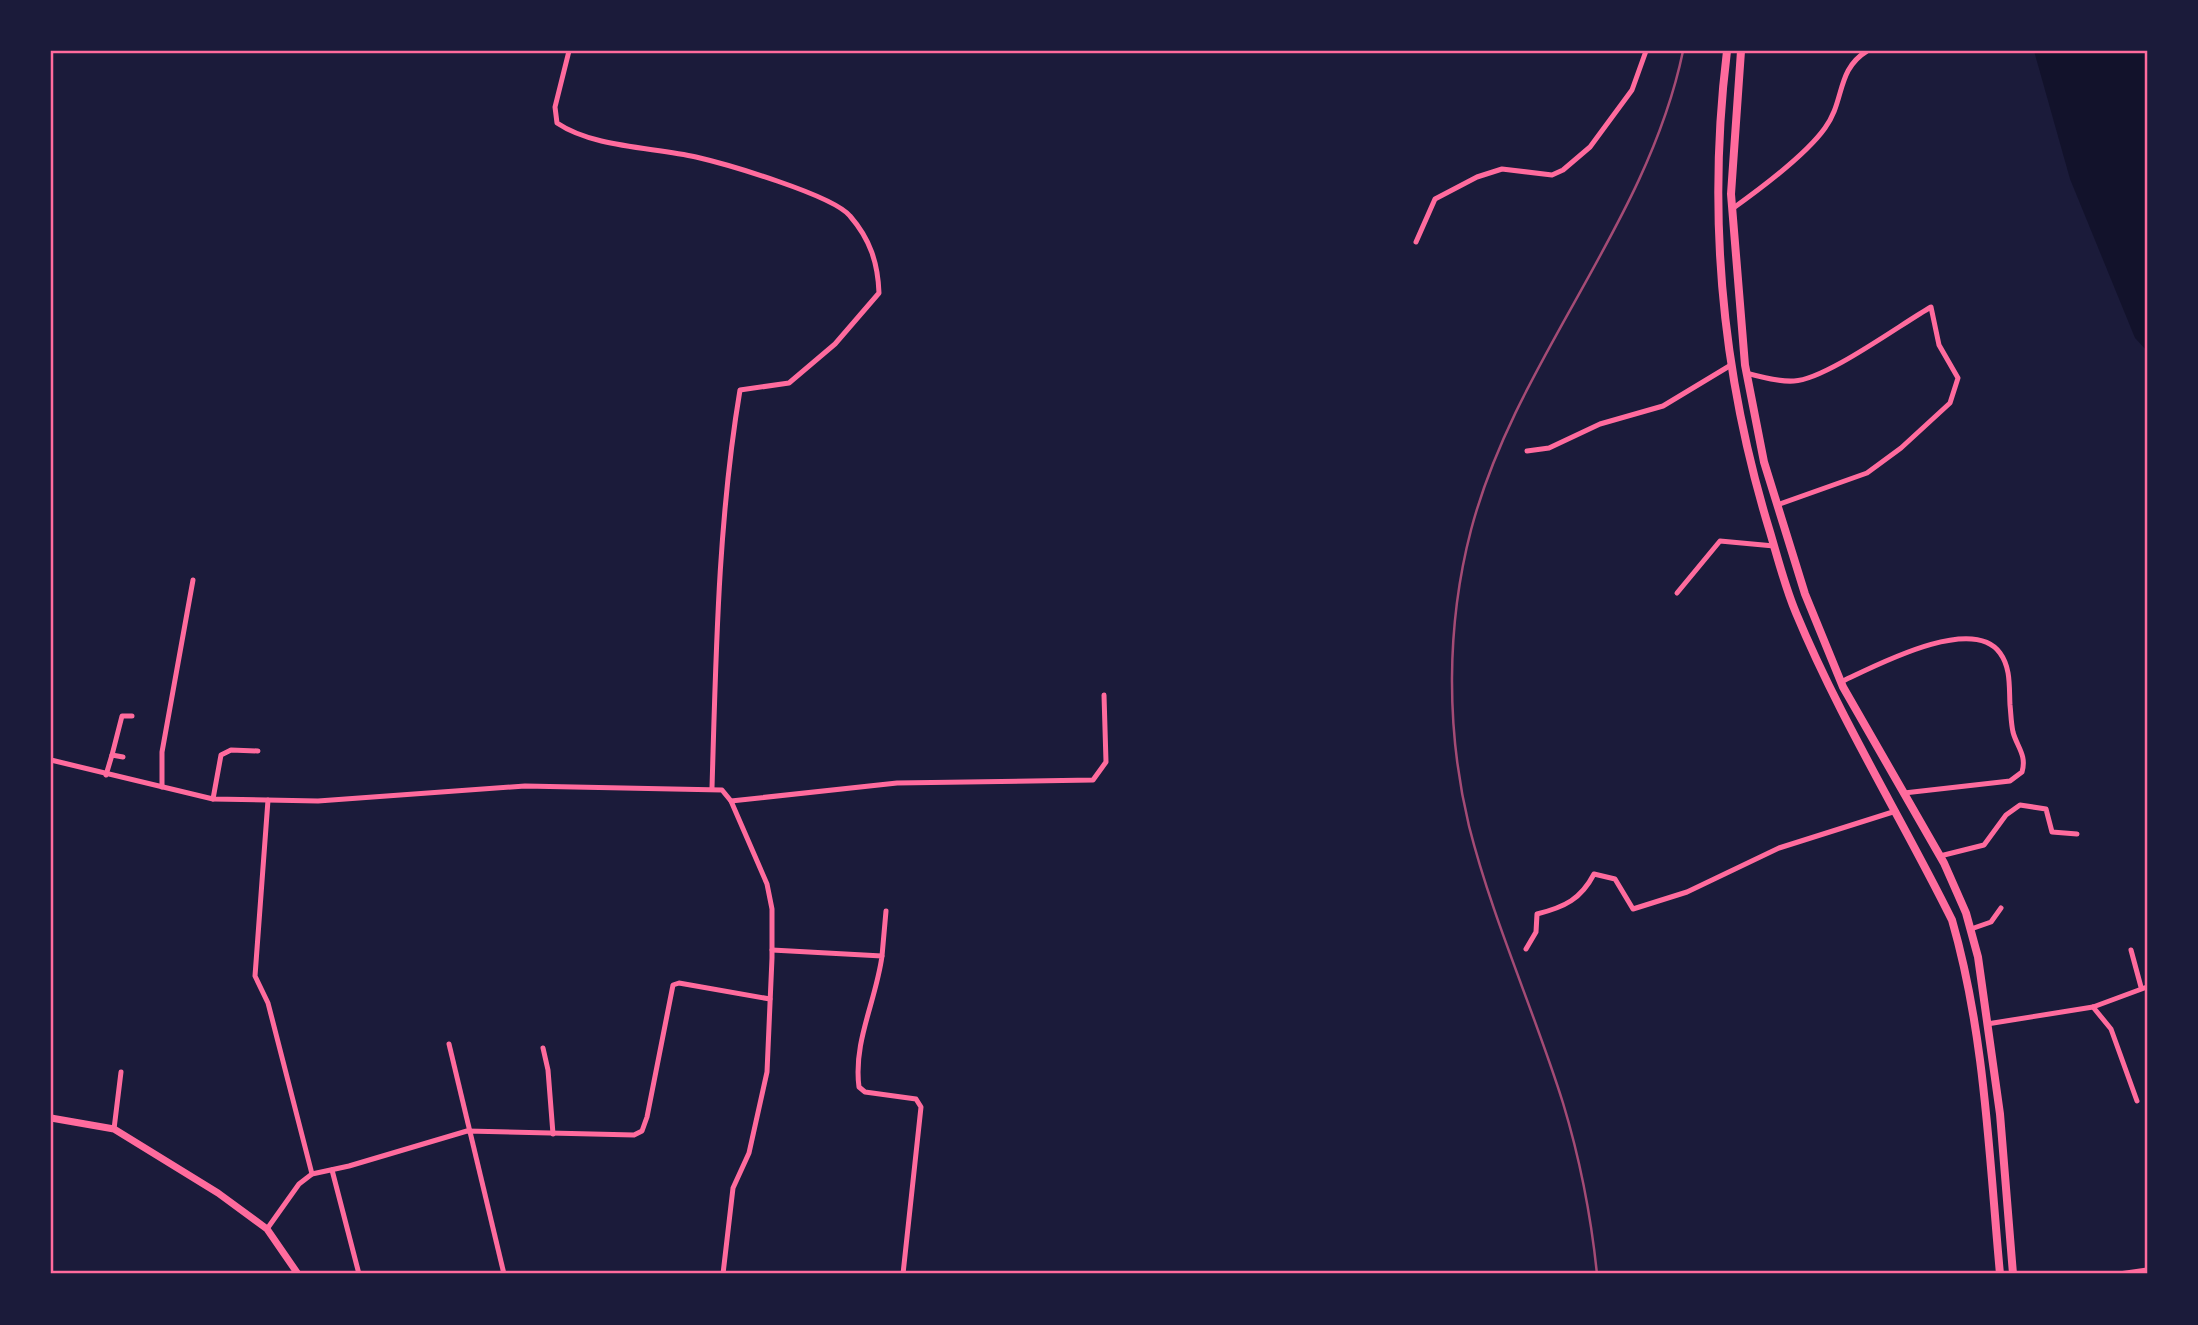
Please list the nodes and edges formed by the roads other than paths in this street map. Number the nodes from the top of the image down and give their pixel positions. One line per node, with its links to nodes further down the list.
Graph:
1 (569, 51): 26 (street)
2 (1646, 51): 7 (street)
3 (1727, 51): 8 (highway)
4 (1741, 51): 6 (highway)
5 (1867, 51): 6 (street)
6 (1732, 209): 9 (highway)
7 (1416, 242)
8 (1731, 365): 10 (street); 12 (highway)
9 (1746, 373): 11 (highway); 11 (street)
10 (1527, 451)
11 (1777, 505): 15 (highway)
12 (1774, 546): 14 (street); 18 (highway)
13 (193, 580): 25 (street)
14 (1677, 593)
15 (1841, 682): 17 (highway); 27 (street)
16 (1104, 695): 30 (street)
17 (1850, 699): 18 (highway); 27 (highway)
18 (1839, 705): 31 (highway)
19 (132, 716): 21 (street)
20 (258, 751): 28 (street)
21 (112, 755): 22 (street); 24 (street)
22 (123, 757)
23 (51, 760): 24 (street)
24 (106, 775): 25 (street)
25 (162, 787): 28 (street)
26 (712, 788): 29 (street); 30 (street)
27 (1904, 793): 33 (highway)
28 (213, 799): 29 (street)
29 (268, 800): 54 (street)
30 (731, 801): 38 (street)
31 (1896, 811): 37 (street); 62 (highway)
32 (2077, 834): 33 (street)
33 (1940, 856): 36 (highway)
34 (2001, 908): 36 (street)
35 (886, 911): 40 (street)
36 (1970, 929): 44 (highway)
37 (1526, 949)
38 (772, 950): 40 (street); 42 (street)
39 (2131, 950): 41 (street)
40 (882, 956): 61 (street)
41 (2144, 987): 43 (street)
42 (770, 999): 52 (street); 60 (street)
43 (2093, 1007): 44 (street); 48 (street)
44 (1987, 1024): 63 (highway)
45 (449, 1044): 51 (street)
46 (542, 1048): 52 (street)
47 (121, 1072): 50 (street)
48 (2137, 1101)
49 (51, 1118): 50 (main road)
50 (114, 1129): 55 (main road)
51 (467, 1131): 52 (street); 53 (street); 59 (street)
52 (554, 1134)
53 (332, 1170): 54 (street); 58 (street)
54 (312, 1174): 55 (street)
55 (267, 1229): 57 (main road)
56 (2147, 1270): 64 (street)
57 (298, 1274)
58 (359, 1274)
59 (504, 1274)
60 (723, 1274)
61 (903, 1274)
62 (2000, 1274)
63 (2013, 1274)
64 (2119, 1274)

